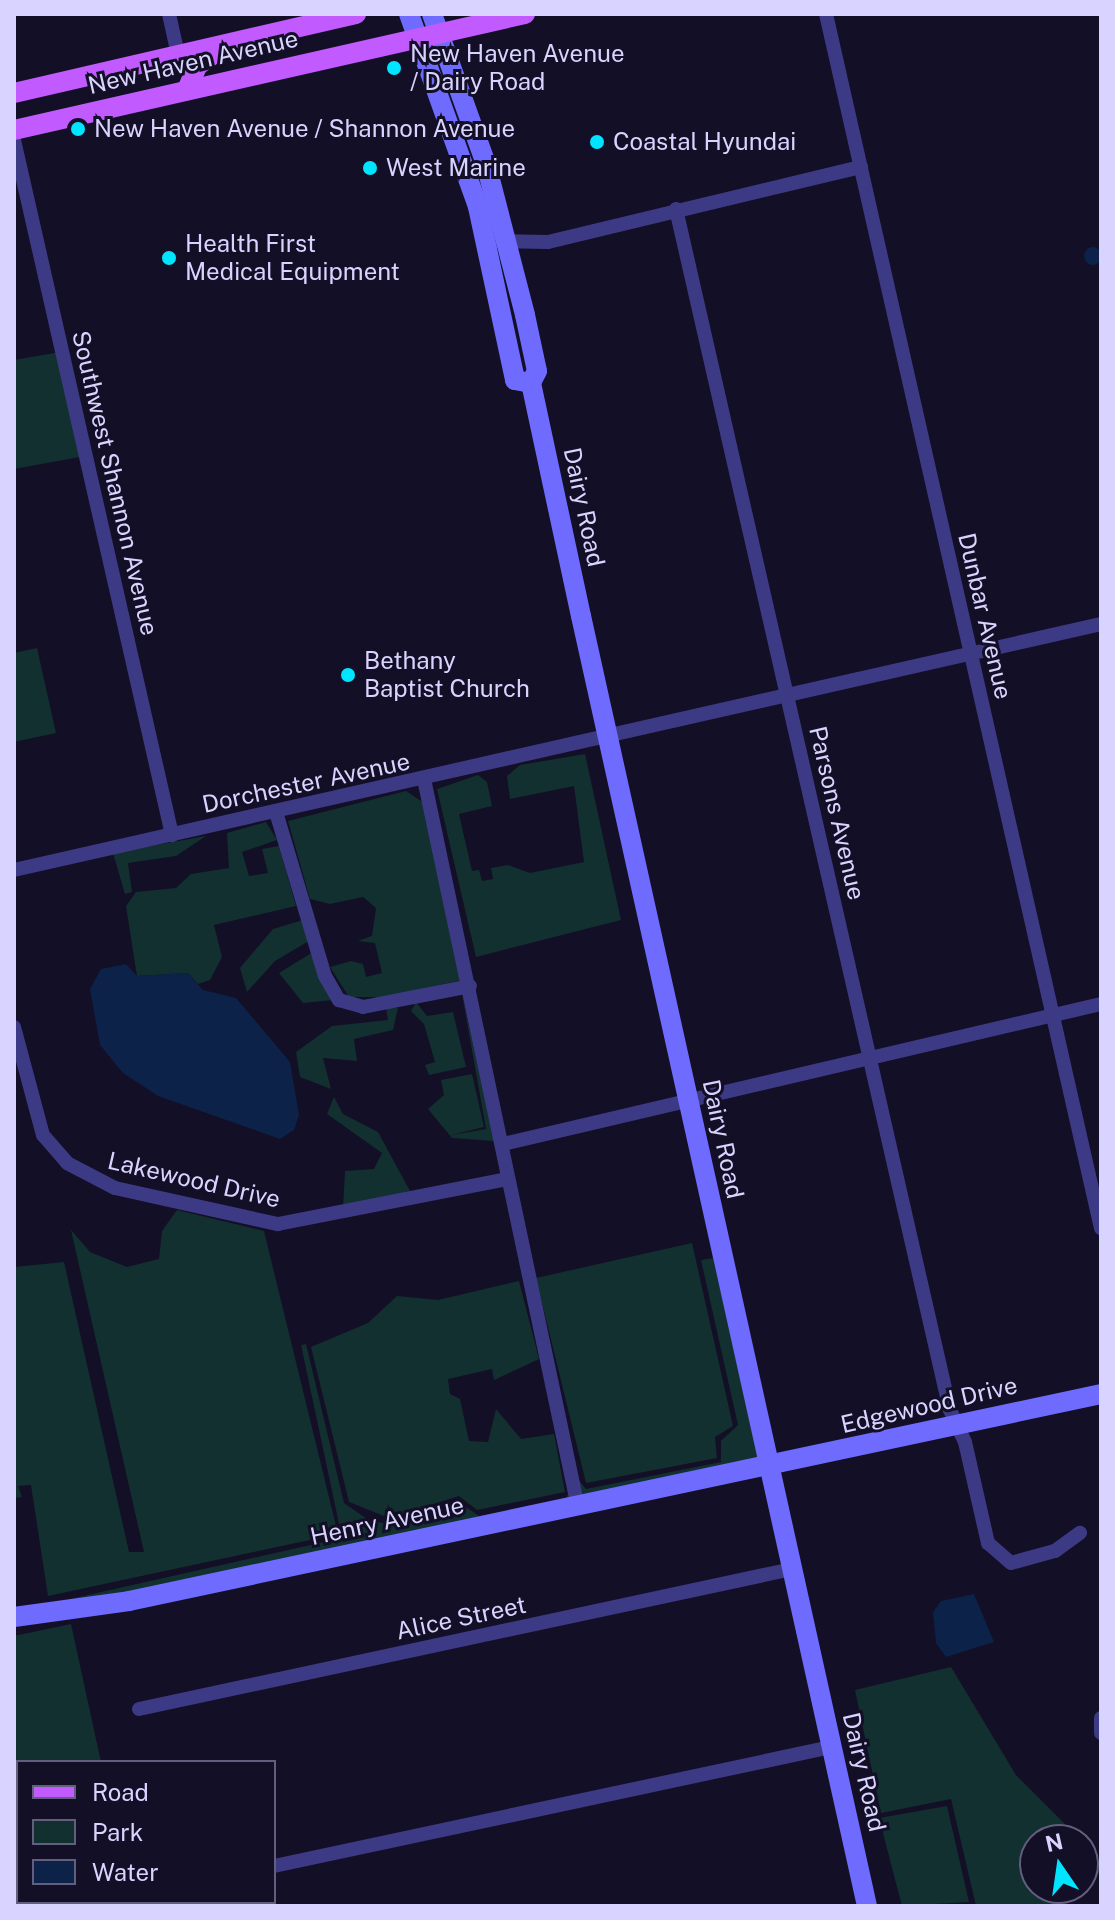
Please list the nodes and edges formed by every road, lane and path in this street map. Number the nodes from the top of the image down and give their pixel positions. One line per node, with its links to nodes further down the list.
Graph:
1 (169, 14): 9 (street)
2 (356, 14): 8 (main road, New Haven Avenue)
3 (409, 14): 7 (street, Dairy Road)
4 (525, 14): 6 (main road, New Haven Avenue)
5 (826, 14): 14 (street, Dunbar Avenue)
6 (436, 24): 7 (main road, New Haven Avenue); 17 (street, Dairy Road)
7 (419, 38): 10 (main road, New Haven Avenue); 16 (street, Dairy Road)
8 (233, 42): 9 (main road, New Haven Avenue); 10 (main road)
9 (178, 55): 11 (main road, New Haven Avenue)
10 (187, 90): 12 (main road, New Haven Avenue)
11 (14, 93)
12 (14, 130)
13 (14, 140): 25 (street, Southwest Shannon Avenue)
14 (861, 167): 15 (street); 20 (street, Dunbar Avenue)
15 (676, 209): 17 (street); 21 (street, Parsons Avenue)
16 (483, 240): 17 (street); 18 (street, Dairy Road)
17 (507, 242): 18 (street, Dairy Road)
18 (531, 383): 22 (street, Dairy Road)
19 (1101, 624): 20 (street, Dorchester Avenue)
20 (971, 653): 21 (street, Dorchester Avenue); 29 (street, Dunbar Avenue)
21 (787, 696): 22 (street, Dorchester Avenue); 31 (street, Parsons Avenue)
22 (607, 737): 23 (street, Dorchester Avenue); 32 (street, Dairy Road)
23 (424, 779): 24 (street, Dorchester Avenue); 27 (street)
24 (276, 812): 25 (street, Dorchester Avenue); 27 (street)
25 (172, 835): 26 (street, Dorchester Avenue)
26 (14, 870)
27 (470, 986): 33 (street)
28 (1101, 1004): 29 (street)
29 (1052, 1015): 31 (street); 35 (street, Dunbar Avenue)
30 (14, 1027): 34 (street, Lakewood Drive)
31 (870, 1057): 32 (street); 37 (street, Parsons Avenue)
32 (687, 1099): 33 (street); 38 (street, Dairy Road)
33 (503, 1144): 34 (street)
34 (507, 1179): 39 (street)
35 (1101, 1228)
36 (1101, 1394): 37 (street, Edgewood Drive)
37 (956, 1426): 38 (street, Edgewood Drive); 40 (street, Parsons Avenue)
38 (769, 1468): 39 (street, Henry Avenue); 41 (street, Dairy Road)
39 (578, 1507): 42 (street, Henry Avenue)
40 (1080, 1533)
41 (792, 1569): 43 (street, Alice Street); 44 (street, Dairy Road)
42 (14, 1617)
43 (139, 1709)
44 (831, 1747): 45 (street); 46 (street, Dairy Road)
45 (276, 1866)
46 (867, 1906)

